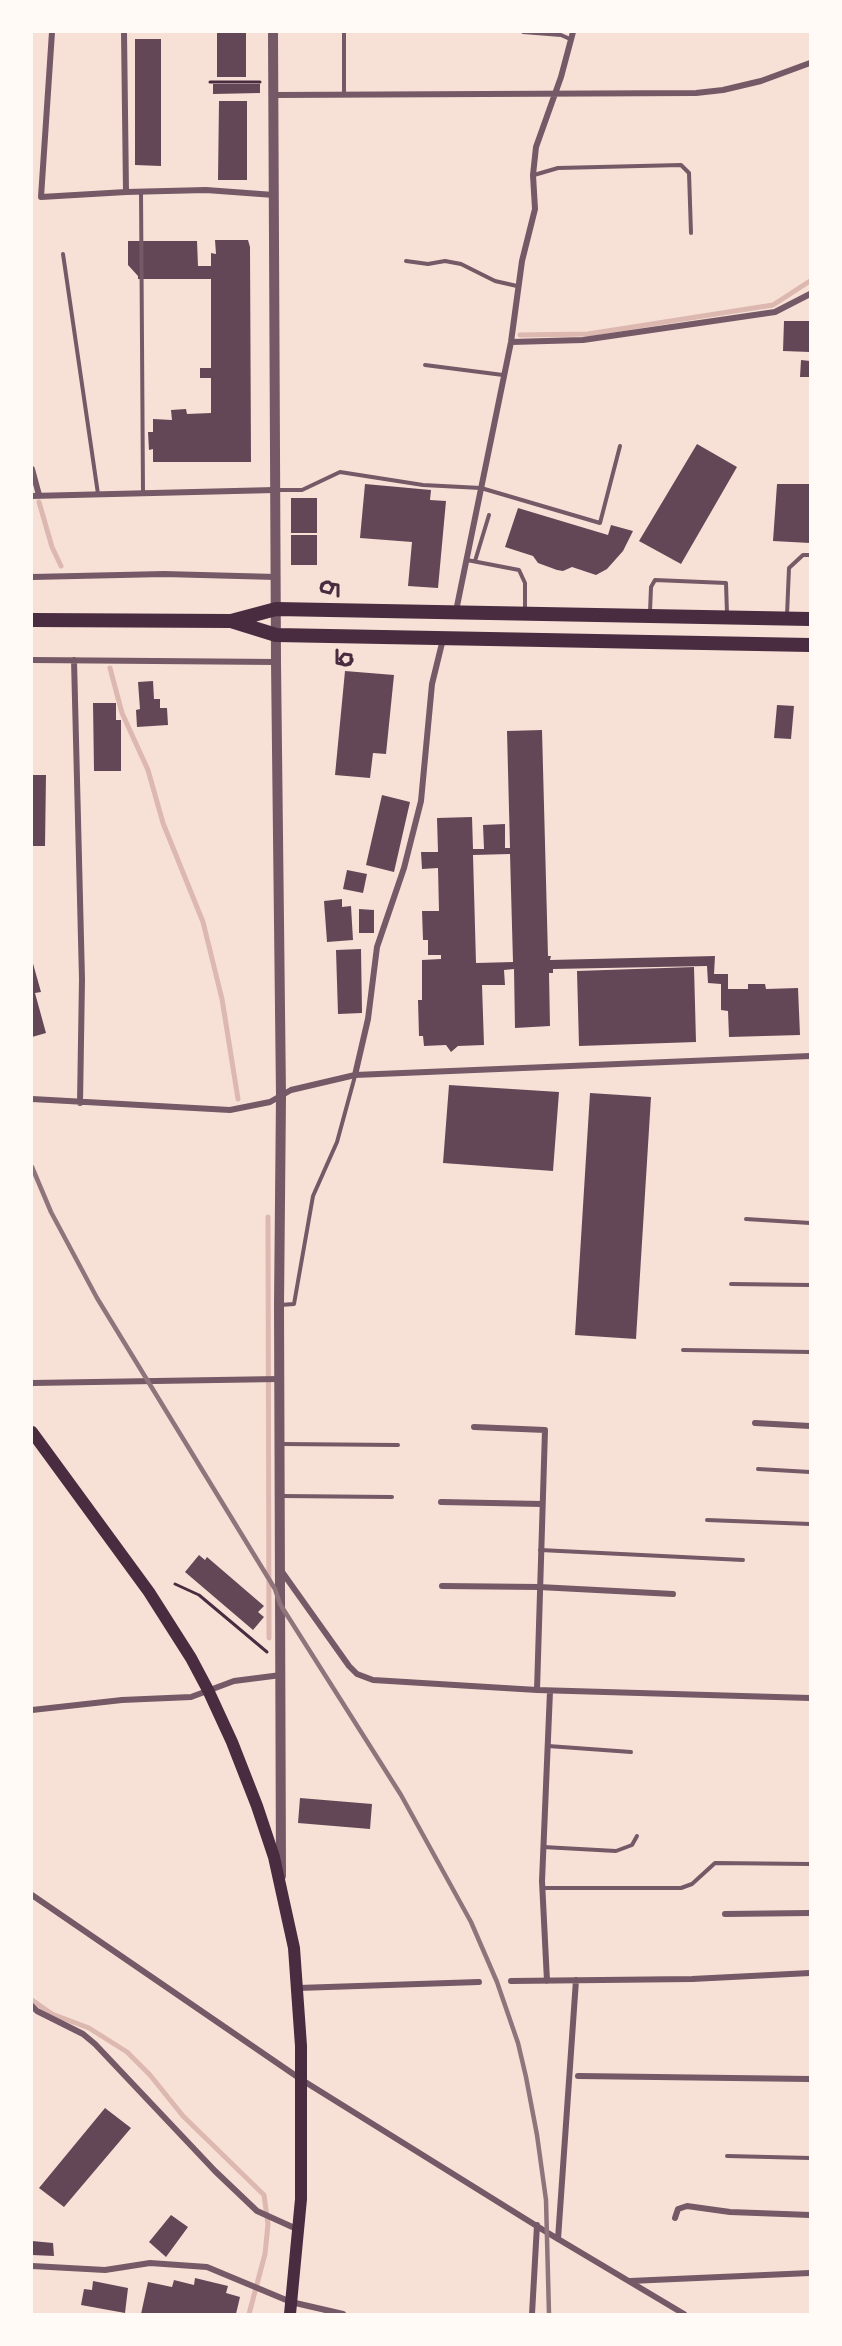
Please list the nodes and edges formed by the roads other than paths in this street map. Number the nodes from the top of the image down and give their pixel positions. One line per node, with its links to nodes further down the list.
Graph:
1 (52, 32): 15 (street)
2 (124, 32): 15 (street)
3 (273, 32): 12 (street)
4 (344, 32): 11 (lane)
5 (523, 32): 8 (lane)
6 (567, 32): 8 (lane)
7 (573, 32): 8 (street)
8 (570, 39): 10 (street)
9 (810, 63): 10 (street)
10 (555, 94): 11 (street); 13 (street)
11 (344, 95): 12 (street)
12 (274, 96): 16 (street)
13 (533, 175): 17 (lane); 20 (street)
14 (141, 191): 15 (street); 16 (street); 29 (lane)
15 (126, 192)
16 (274, 195): 28 (street)
17 (691, 233)
18 (63, 254): 30 (lane)
19 (406, 261): 20 (lane)
20 (517, 286): 22 (street)
21 (810, 294): 22 (street)
22 (511, 342): 24 (street)
23 (425, 365): 24 (lane)
24 (504, 375): 27 (street)
25 (620, 446): 27 (lane)
26 (32, 469): 32 (street)
27 (481, 488): 28 (lane); 35 (street)
28 (276, 490): 29 (street); 38 (street)
29 (143, 493): 30 (street)
30 (98, 494): 32 (street)
31 (32, 495): 32 (street)
32 (39, 495)
33 (489, 515): 36 (lane)
34 (810, 555): 44 (lane)
35 (466, 560): 36 (lane); 40 (street)
36 (475, 561): 41 (lane)
37 (32, 577): 38 (street)
38 (276, 577): 39 (street)
39 (276, 609): 40 (highway); 47 (highway); 48 (street)
40 (456, 612): 41 (highway)
41 (525, 613): 42 (highway)
42 (650, 616): 43 (highway); 43 (lane)
43 (727, 618): 44 (highway)
44 (786, 619): 46 (highway)
45 (32, 620): 47 (highway)
46 (810, 620)
47 (231, 621): 48 (highway)
48 (276, 635): 49 (highway); 53 (street)
49 (444, 638): 50 (highway); 55 (street)
50 (810, 645)
51 (32, 660): 52 (street)
52 (74, 660): 53 (street); 58 (street)
53 (276, 663): 56 (street)
54 (810, 1056): 55 (street)
55 (355, 1075): 56 (street); 63 (lane)
56 (281, 1096): 58 (street); 63 (street)
57 (32, 1099): 58 (street)
58 (80, 1103)
59 (746, 1220): 60 (lane)
60 (810, 1223)
61 (731, 1284): 62 (lane)
62 (810, 1286)
63 (279, 1305): 66 (street)
64 (683, 1350): 65 (lane)
65 (810, 1352)
66 (279, 1379): 67 (street); 72 (street)
67 (32, 1383)
68 (755, 1423): 69 (street)
69 (810, 1426)
70 (474, 1427): 79 (street)
71 (32, 1432): 89 (main road)
72 (280, 1444): 73 (lane); 76 (street)
73 (398, 1445)
74 (758, 1469): 75 (lane)
75 (810, 1472)
76 (280, 1496): 77 (lane); 84 (street)
77 (392, 1497)
78 (441, 1502): 79 (street)
79 (542, 1504): 82 (street)
80 (706, 1520): 81 (lane)
81 (810, 1524)
82 (540, 1550): 83 (lane); 86 (street)
83 (743, 1560)
84 (280, 1568): 88 (street); 90 (street)
85 (442, 1586): 86 (street)
86 (539, 1587): 87 (street); 90 (street)
87 (673, 1594)
88 (281, 1675): 89 (street); 99 (street)
89 (208, 1690): 93 (street); 99 (main road)
90 (537, 1690): 91 (street)
91 (550, 1690): 92 (street); 94 (street)
92 (810, 1698)
93 (32, 1710)
94 (547, 1746): 95 (lane); 97 (street)
95 (631, 1752)
96 (637, 1836): 97 (lane)
97 (543, 1847): 100 (street)
98 (810, 1864): 100 (lane)
99 (282, 1886): 109 (main road)
100 (542, 1888): 107 (street)
101 (32, 1895): 113 (street)
102 (810, 1913): 103 (street)
103 (725, 1914)
104 (810, 1973): 105 (street)
105 (576, 1980): 107 (street); 120 (street)
106 (512, 1981): 107 (street)
107 (547, 1981)
108 (479, 1982): 109 (street)
109 (298, 1988): 113 (main road)
110 (32, 2006): 119 (street)
111 (578, 2076): 112 (street)
112 (810, 2079)
113 (302, 2080): 118 (street); 119 (main road)
114 (727, 2156): 115 (lane)
115 (810, 2158)
116 (810, 2215): 117 (street)
117 (675, 2218)
118 (537, 2225): 120 (street); 126 (street)
119 (299, 2230): 124 (main road)
120 (558, 2239): 123 (street)
121 (32, 2266): 124 (street)
122 (810, 2273): 123 (street)
123 (629, 2281): 127 (street)
124 (291, 2308): 125 (street)
125 (343, 2314)
126 (532, 2314)
127 (684, 2314)

